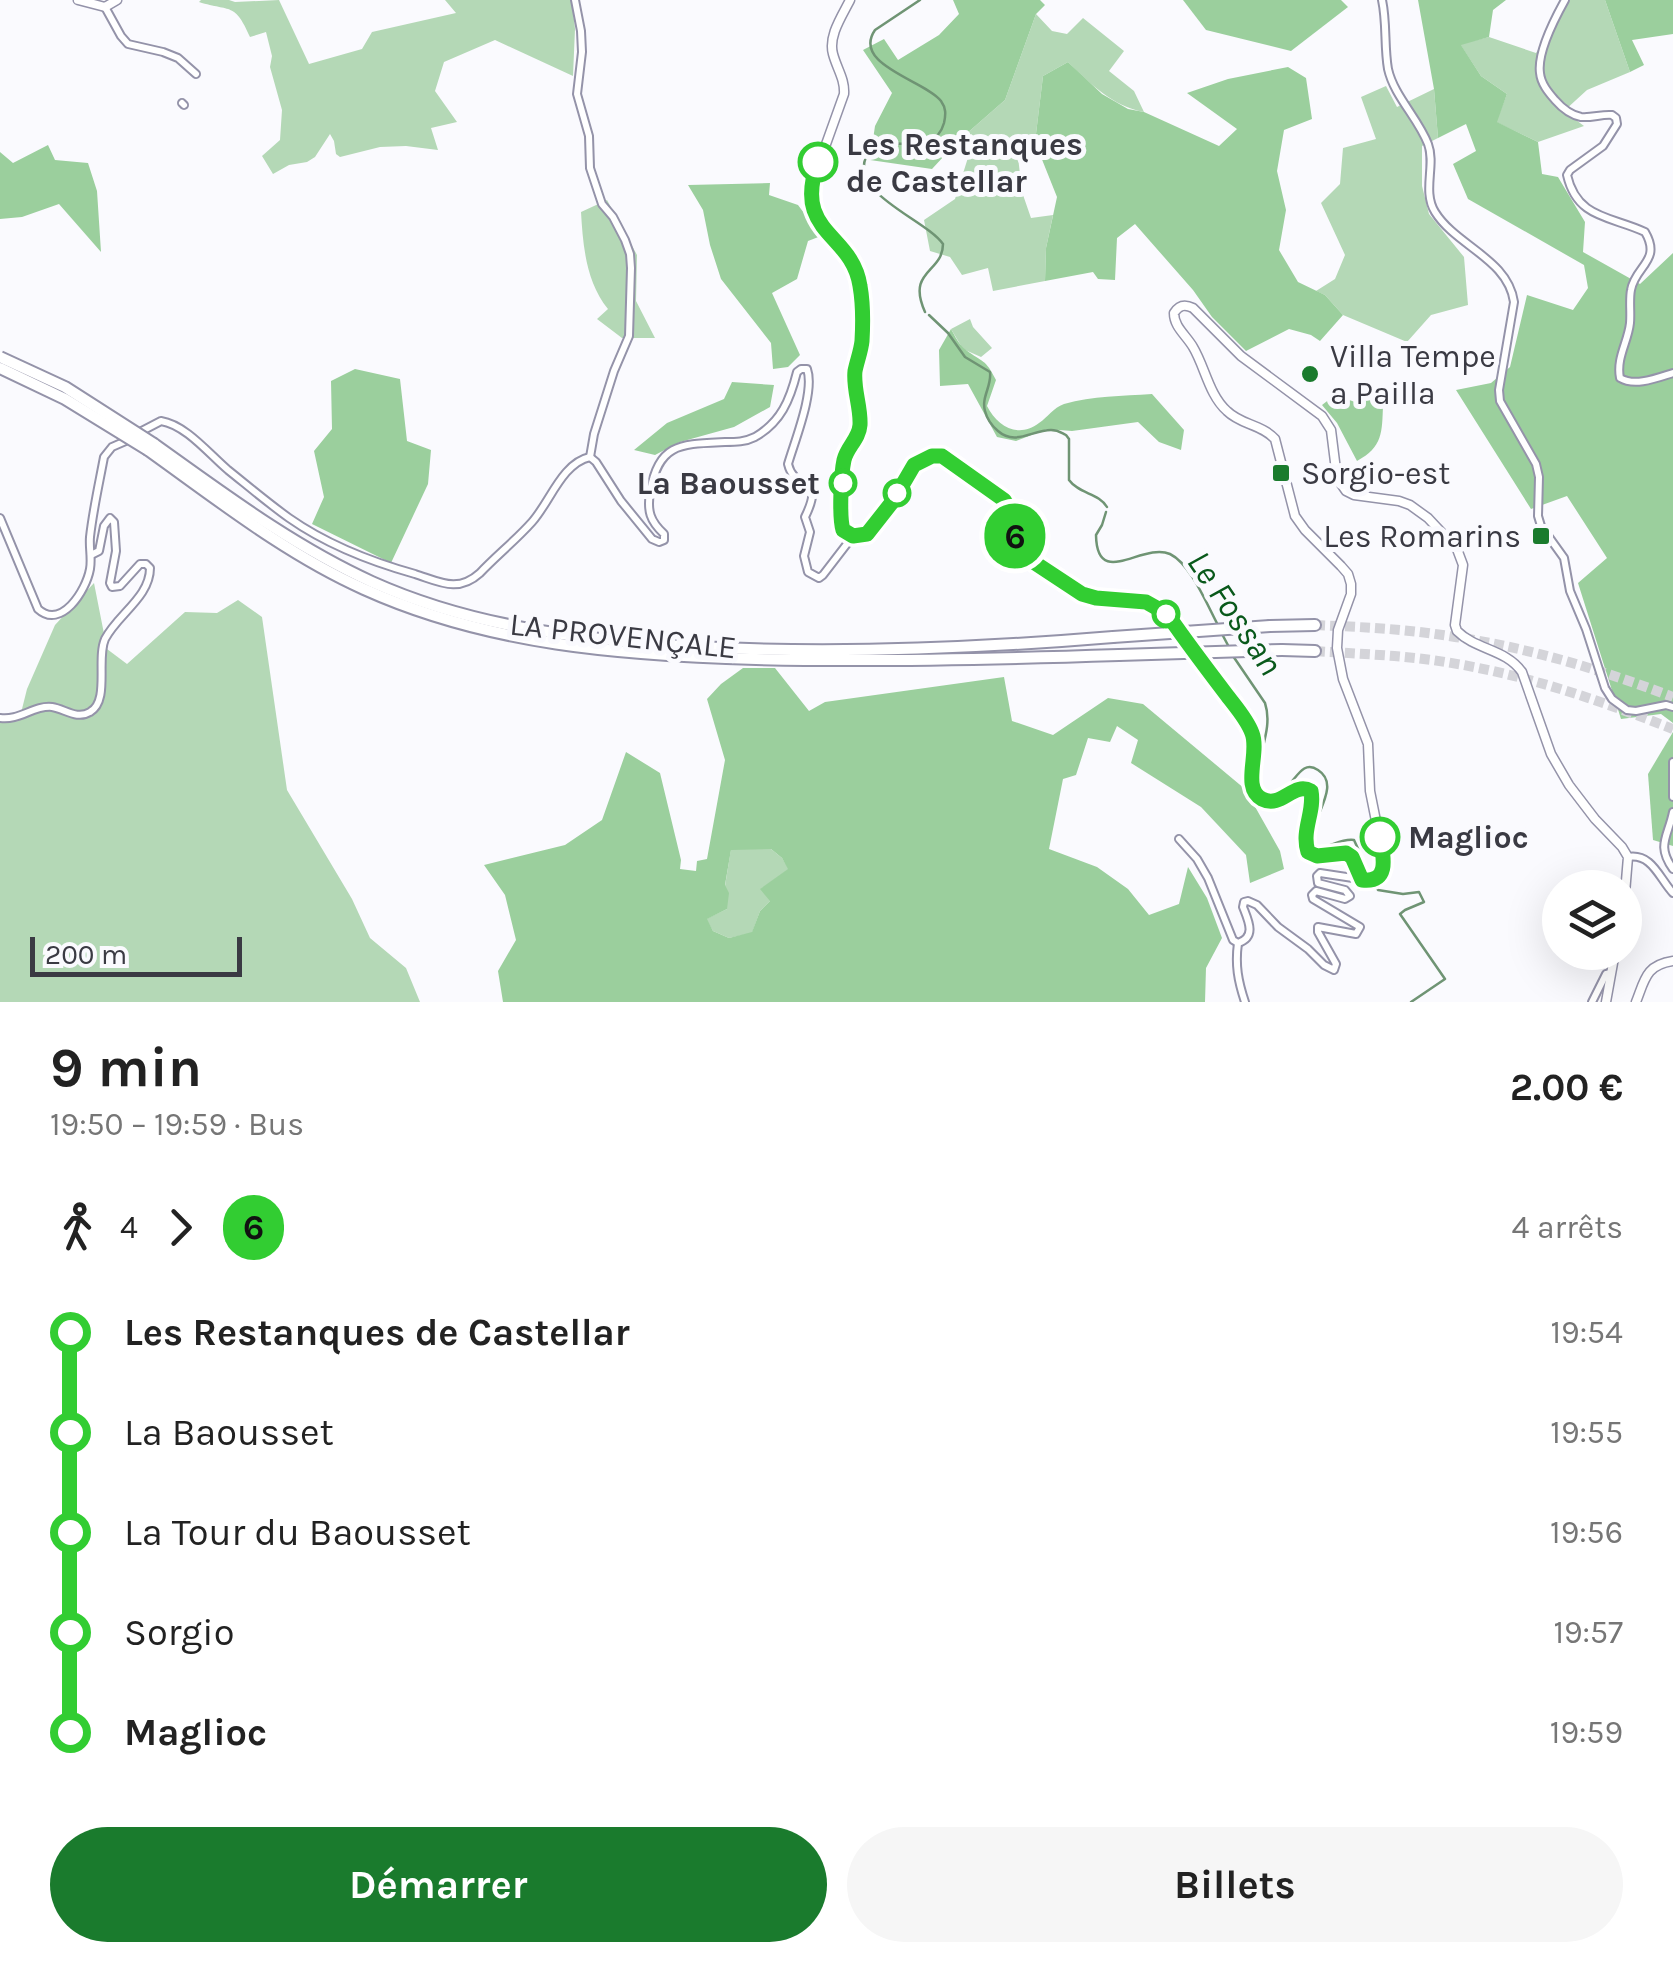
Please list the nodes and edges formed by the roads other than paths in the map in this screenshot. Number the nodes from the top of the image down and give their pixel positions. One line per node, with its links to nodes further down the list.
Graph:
1 (78, 0): 7 (street)
2 (116, 0): 7 (street)
3 (575, 0): 13 (street)
4 (850, 0): 15 (street)
5 (1382, 0): 20 (street)
6 (1566, 0): 11 (street)
7 (105, 6): 8 (street)
8 (196, 74)
9 (0, 358): 12 (highway, LA PROVENÇALE, bridge)
10 (0, 368): 12 (highway, LA PROVENÇALE, bridge)
11 (1673, 373)
12 (151, 447): 19 (highway, LA PROVENÇALE)
13 (590, 456): 15 (street); 16 (street)
14 (0, 518): 16 (street)
15 (853, 536): 29 (street)
16 (91, 555): 21 (street)
17 (1315, 625): 19 (highway, LA PROVENÇALE, bridge)
18 (1315, 651): 19 (highway, LA PROVENÇALE, bridge)
19 (874, 656)
20 (1673, 708)
21 (0, 718)
22 (1673, 762): 23 (street)
23 (1673, 796)
24 (1673, 812): 27 (street)
25 (1179, 839): 31 (street)
26 (1628, 857): 28 (street); 29 (street); 30 (street)
27 (1673, 869)
28 (1627, 870)
29 (1359, 876): 31 (street)
30 (1673, 894)
31 (1238, 943): 35 (street)
32 (1673, 961): 38 (street)
33 (1612, 970): 34 (street)
34 (1611, 973): 36 (street); 37 (street)
35 (1245, 1002)
36 (1592, 1002)
37 (1606, 1002)
38 (1636, 1002)

